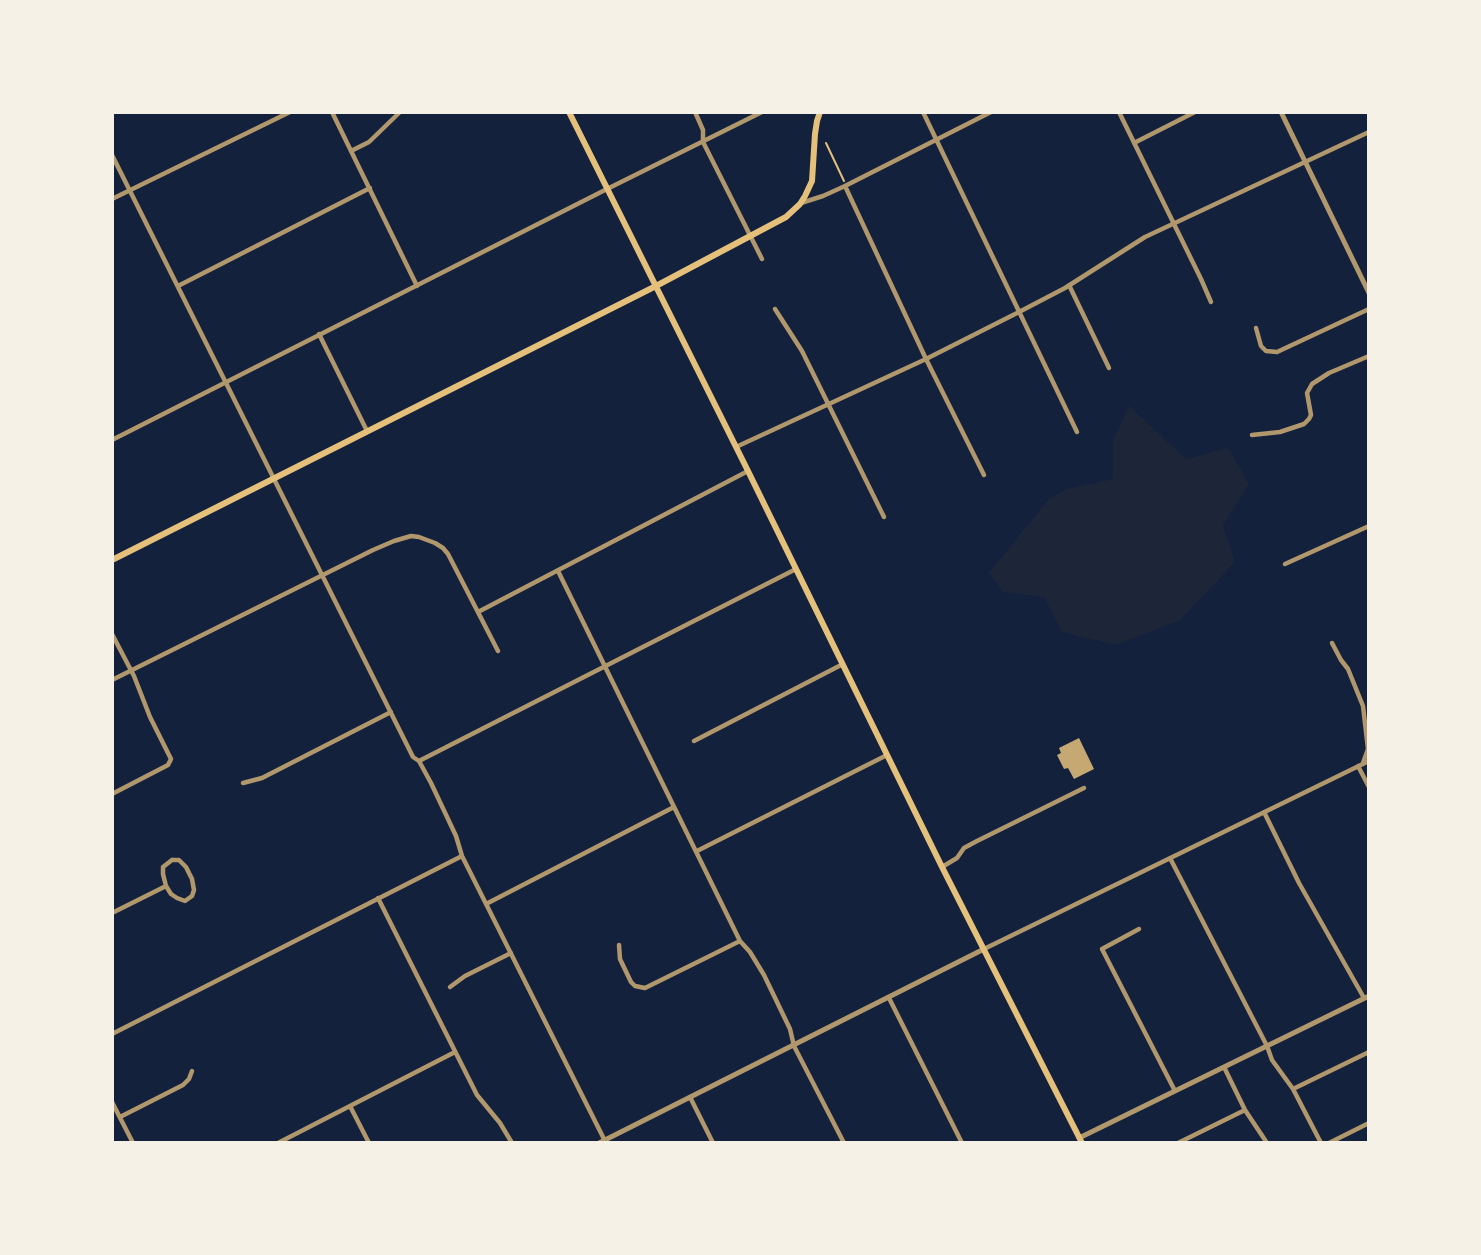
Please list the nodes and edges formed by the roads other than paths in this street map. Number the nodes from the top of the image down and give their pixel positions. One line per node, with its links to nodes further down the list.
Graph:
1 (290, 112): 23 (street)
2 (332, 112): 17 (street)
3 (400, 112): 17 (street)
4 (569, 112): 22 (main road)
5 (695, 112): 15 (street)
6 (762, 112): 15 (street)
7 (820, 112): 25 (main road)
8 (923, 112): 14 (street)
9 (991, 112): 14 (street)
10 (1119, 112): 16 (street)
11 (1195, 112): 16 (street)
12 (1281, 112): 19 (street)
13 (1369, 132): 19 (street)
14 (937, 140): 20 (street); 37 (street)
15 (703, 142): 22 (street); 27 (street)
16 (1134, 143): 26 (street)
17 (351, 151): 21 (street)
18 (112, 155): 23 (street)
19 (1306, 162): 26 (street); 33 (street)
20 (845, 186): 25 (street); 41 (street)
21 (370, 188): 30 (street); 31 (street)
22 (607, 189): 31 (street); 32 (main road)
23 (130, 191): 24 (street); 30 (street)
24 (112, 200)
25 (800, 204): 27 (main road)
26 (1174, 223): 29 (street); 34 (street)
27 (751, 237): 28 (street); 32 (main road)
28 (762, 259)
29 (1069, 285): 37 (street); 42 (street)
30 (178, 286): 43 (street)
31 (417, 286): 39 (street)
32 (656, 286): 45 (main road); 49 (main road)
33 (1369, 293)
34 (1211, 302)
35 (775, 309): 44 (street)
36 (1369, 309): 38 (street)
37 (1019, 312): 41 (street); 46 (street)
38 (1256, 328)
39 (319, 334): 43 (street); 45 (street)
40 (1369, 356): 47 (street)
41 (926, 359): 44 (street); 51 (street)
42 (1109, 368)
43 (226, 382): 48 (street); 52 (street)
44 (828, 405): 49 (street); 53 (street)
45 (367, 431): 52 (main road)
46 (1077, 432)
47 (1252, 435)
48 (112, 440)
49 (736, 447): 50 (main road)
50 (748, 471): 57 (main road); 58 (street)
51 (984, 475)
52 (274, 479): 55 (main road); 59 (street)
53 (884, 517)
54 (1369, 526): 56 (street)
55 (112, 560)
56 (1285, 564)
57 (796, 569): 64 (main road); 65 (street)
58 (558, 571): 60 (street); 65 (street)
59 (323, 576): 60 (street); 66 (street); 68 (street)
60 (478, 612): 63 (street)
61 (112, 634): 66 (street)
62 (1332, 643): 73 (street)
63 (498, 651)
64 (843, 664): 69 (street); 70 (main road)
65 (605, 666): 71 (street); 78 (street)
66 (131, 671): 67 (street); 77 (street)
67 (112, 680)
68 (391, 712): 71 (street); 74 (street)
69 (694, 741)
70 (887, 755): 80 (street); 83 (main road)
71 (419, 761): 81 (street)
72 (1369, 761): 73 (street)
73 (1361, 765): 75 (street); 79 (street)
74 (243, 783)
75 (1369, 787)
76 (1084, 788): 83 (street)
77 (112, 794)
78 (674, 807): 80 (street); 86 (street)
79 (1264, 812): 82 (street); 94 (street)
80 (697, 852): 89 (street)
81 (462, 856): 85 (street); 86 (street)
82 (1170, 858): 91 (street); 98 (street)
83 (942, 867): 91 (main road)
84 (166, 886): 84 (street); 87 (street)
85 (378, 898): 96 (street); 99 (street)
86 (486, 904): 92 (street)
87 (112, 913)
88 (1139, 929): 104 (street)
89 (740, 942): 90 (street); 97 (street)
90 (619, 945)
91 (984, 949): 95 (street); 111 (main road)
92 (511, 953): 93 (street); 112 (street)
93 (450, 987)
94 (1367, 997): 98 (street)
95 (889, 998): 97 (street); 119 (street)
96 (112, 1034)
97 (794, 1046): 105 (street); 118 (street)
98 (1267, 1046): 101 (street); 103 (street)
99 (455, 1052): 107 (street); 116 (street)
100 (1369, 1052): 103 (street)
101 (1224, 1067): 104 (street); 108 (street)
102 (192, 1071): 109 (street)
103 (1293, 1089): 122 (street)
104 (1175, 1091): 111 (street)
105 (690, 1097): 112 (street); 117 (street)
106 (112, 1102): 109 (street)
107 (350, 1106): 114 (street); 115 (street)
108 (1245, 1110): 120 (street); 121 (street)
109 (120, 1118): 113 (street)
110 (1369, 1123): 123 (street)
111 (1080, 1140)
112 (603, 1142)
113 (133, 1143)
114 (278, 1143)
115 (369, 1143)
116 (512, 1143)
117 (713, 1143)
118 (844, 1143)
119 (962, 1143)
120 (1178, 1143)
121 (1267, 1143)
122 (1321, 1143)
123 (1329, 1143)

